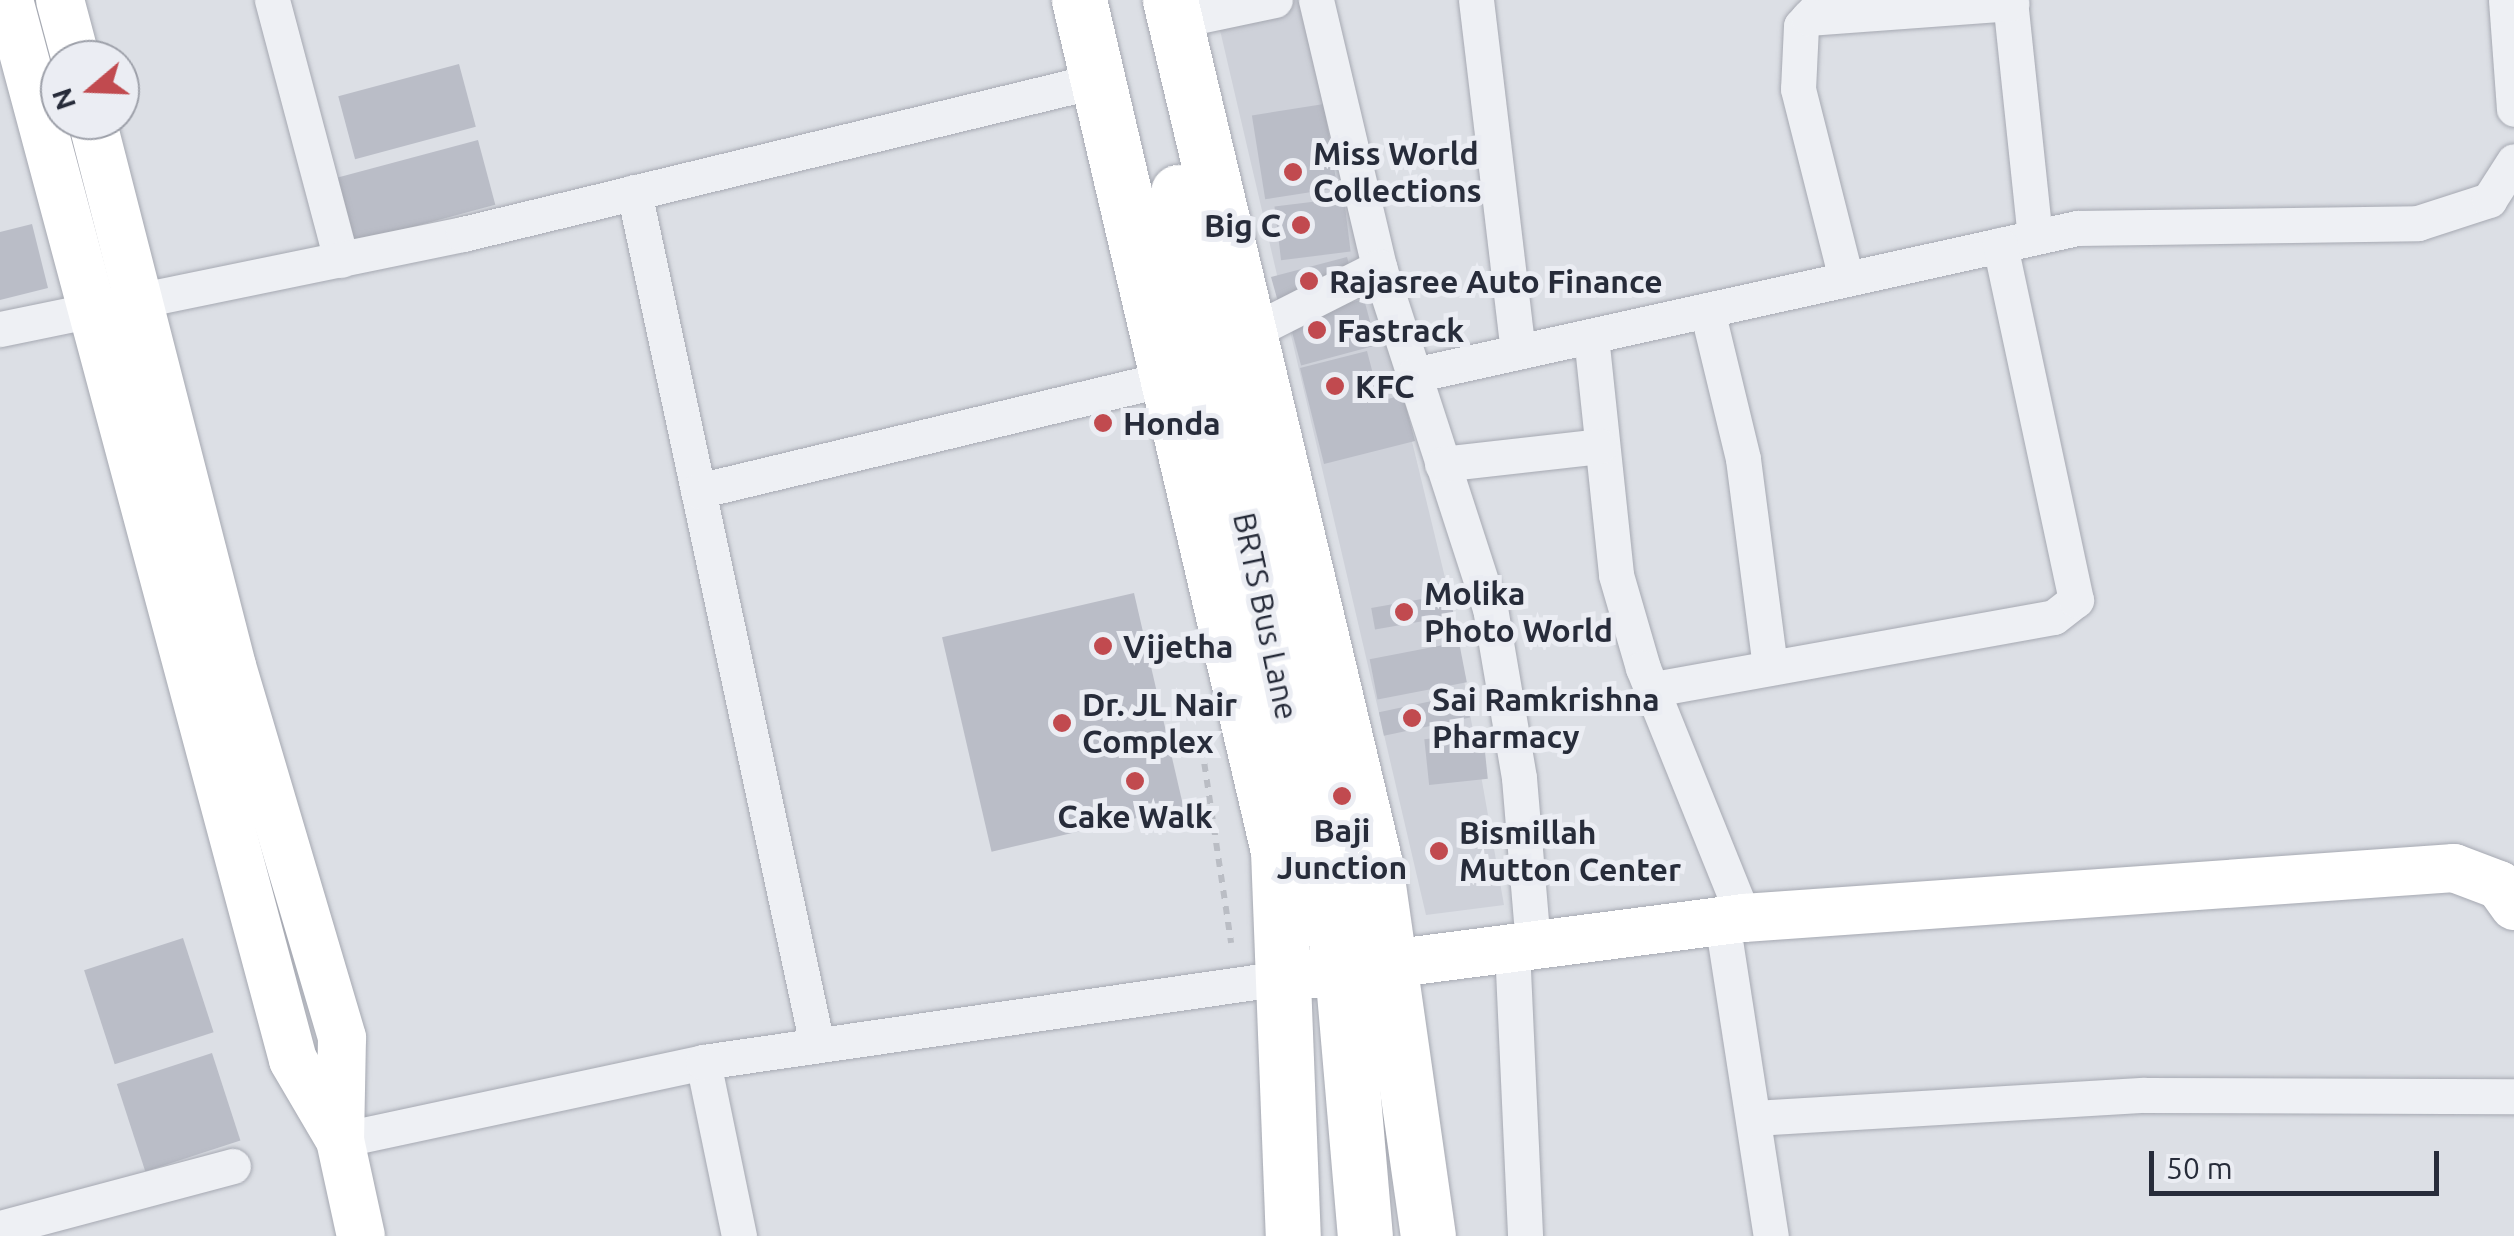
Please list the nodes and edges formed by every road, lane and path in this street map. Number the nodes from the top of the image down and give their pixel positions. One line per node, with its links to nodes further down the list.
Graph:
1 (9, 0): 23 (street)
2 (60, 0): 12 (street)
3 (272, 0): 20 (street)
4 (1080, 0): 13 (main road)
5 (1275, 0): 10 (street)
6 (1476, 0): 28 (street)
7 (2506, 0): 14 (street)
8 (1324, 1): 21 (street)
9 (2010, 1): 11 (street); 18 (street)
10 (1160, 7): 26 (main road); 40 (main road, BRTS Bus Lane)
11 (1816, 9): 22 (street)
12 (71, 40)
13 (1099, 80): 17 (street); 30 (main road)
14 (2514, 109)
15 (95, 140): 23 (street)
16 (2514, 161): 18 (street)
17 (634, 192): 20 (street); 33 (street)
18 (2035, 237): 19 (street)
19 (2000, 245): 22 (street); 34 (street)
20 (341, 260): 23 (street)
21 (1379, 267): 26 (street); 29 (street)
22 (1846, 279): 24 (street)
23 (118, 309): 25 (street); 46 (street)
24 (1707, 310): 27 (street); 34 (street)
25 (0, 329)
26 (1249, 333): 40 (main road)
27 (1591, 336): 28 (street); 31 (street)
28 (1518, 352): 29 (street)
29 (1414, 375): 32 (street)
30 (1169, 378): 33 (street); 41 (main road)
31 (1600, 446): 32 (street); 35 (street)
32 (1442, 464): 39 (street)
33 (698, 491): 42 (street)
34 (1770, 666): 35 (street)
35 (1654, 689): 38 (street)
36 (1200, 736): 41 (path)
37 (2514, 906): 38 (street)
38 (1733, 919): 39 (street); 45 (street)
39 (1522, 946): 40 (street); 54 (street)
40 (1365, 966): 41 (street); 52 (main road, BRTS Bus Lane); 53 (main road)
41 (1260, 981): 42 (street); 51 (main road)
42 (817, 1046): 43 (street)
43 (703, 1062): 46 (street); 50 (street)
44 (2514, 1096): 45 (street)
45 (1754, 1118): 55 (street)
46 (340, 1140): 49 (street)
47 (233, 1166): 48 (street)
48 (0, 1228)
49 (361, 1236)
50 (738, 1236)
51 (1293, 1236)
52 (1365, 1236)
53 (1428, 1236)
54 (1525, 1236)
55 (1771, 1236)

